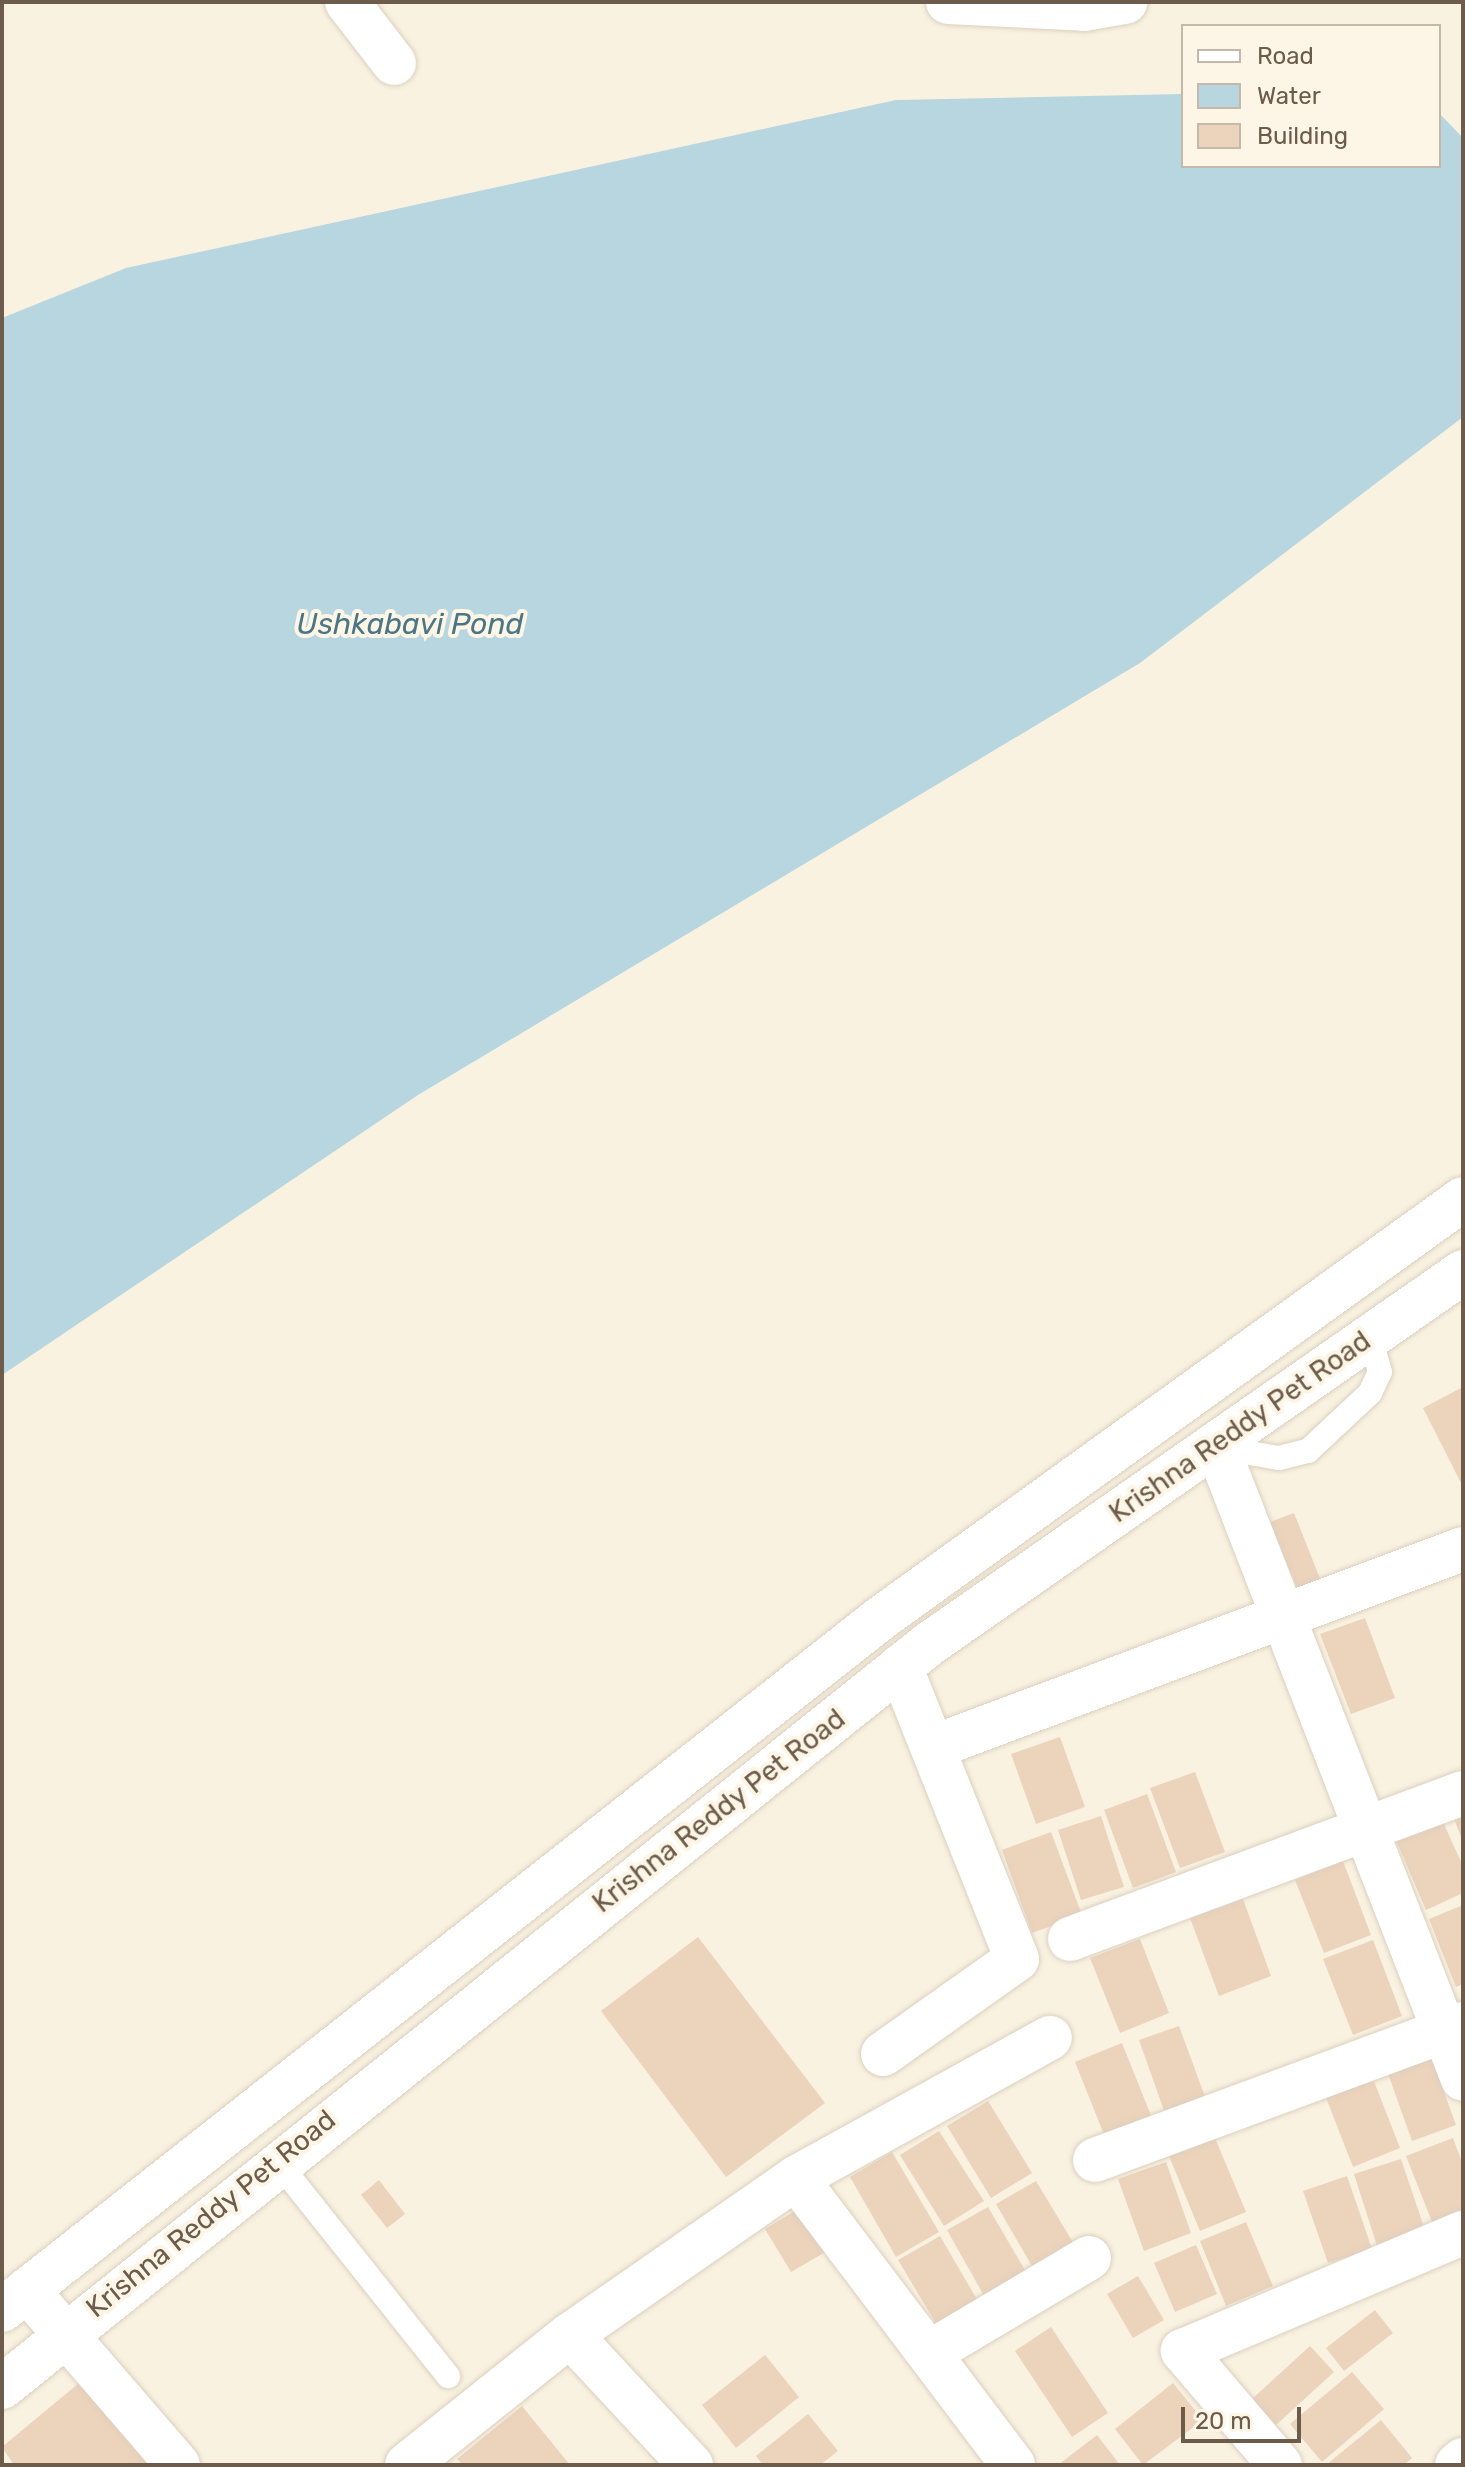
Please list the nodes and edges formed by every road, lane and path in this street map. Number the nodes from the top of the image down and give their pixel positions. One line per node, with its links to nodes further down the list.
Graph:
1 (347, 2): 4 (street)
2 (948, 2): 3 (street)
3 (1125, 2)
4 (394, 63)
5 (1463, 1199): 25 (street, Krishna Reddy Pet Road)
6 (1463, 1272): 7 (street, Krishna Reddy Pet Road)
7 (1370, 1336): 8 (street, Krishna Reddy Pet Road); 8 (lane)
8 (1222, 1440): 10 (street); 11 (street, Krishna Reddy Pet Road)
9 (1463, 1549): 10 (street)
10 (1278, 1619): 12 (street); 14 (street)
11 (900, 1667): 18 (street); 21 (street, Krishna Reddy Pet Road)
12 (955, 1739)
13 (1463, 1793): 14 (street)
14 (1362, 1831): 15 (street); 16 (street)
15 (1070, 1939)
16 (1453, 2027): 19 (street); 20 (street)
17 (1050, 2038): 22 (street)
18 (883, 2054)
19 (1463, 2079)
20 (1095, 2160)
21 (277, 2161): 26 (street, Krishna Reddy Pet Road); 29 (lane)
22 (796, 2178): 27 (street); 28 (street)
23 (1463, 2233): 36 (street)
24 (1089, 2258): 28 (street)
25 (14, 2300): 26 (street)
26 (64, 2332): 30 (street, Krishna Reddy Pet Road); 33 (street)
27 (570, 2335): 31 (street); 34 (street)
28 (929, 2353): 35 (street)
29 (448, 2376)
30 (2, 2387)
31 (422, 2460)
32 (1463, 2460): 37 (street)
33 (178, 2465)
34 (691, 2465)
35 (1013, 2465)
36 (1280, 2465)
37 (1457, 2465)

